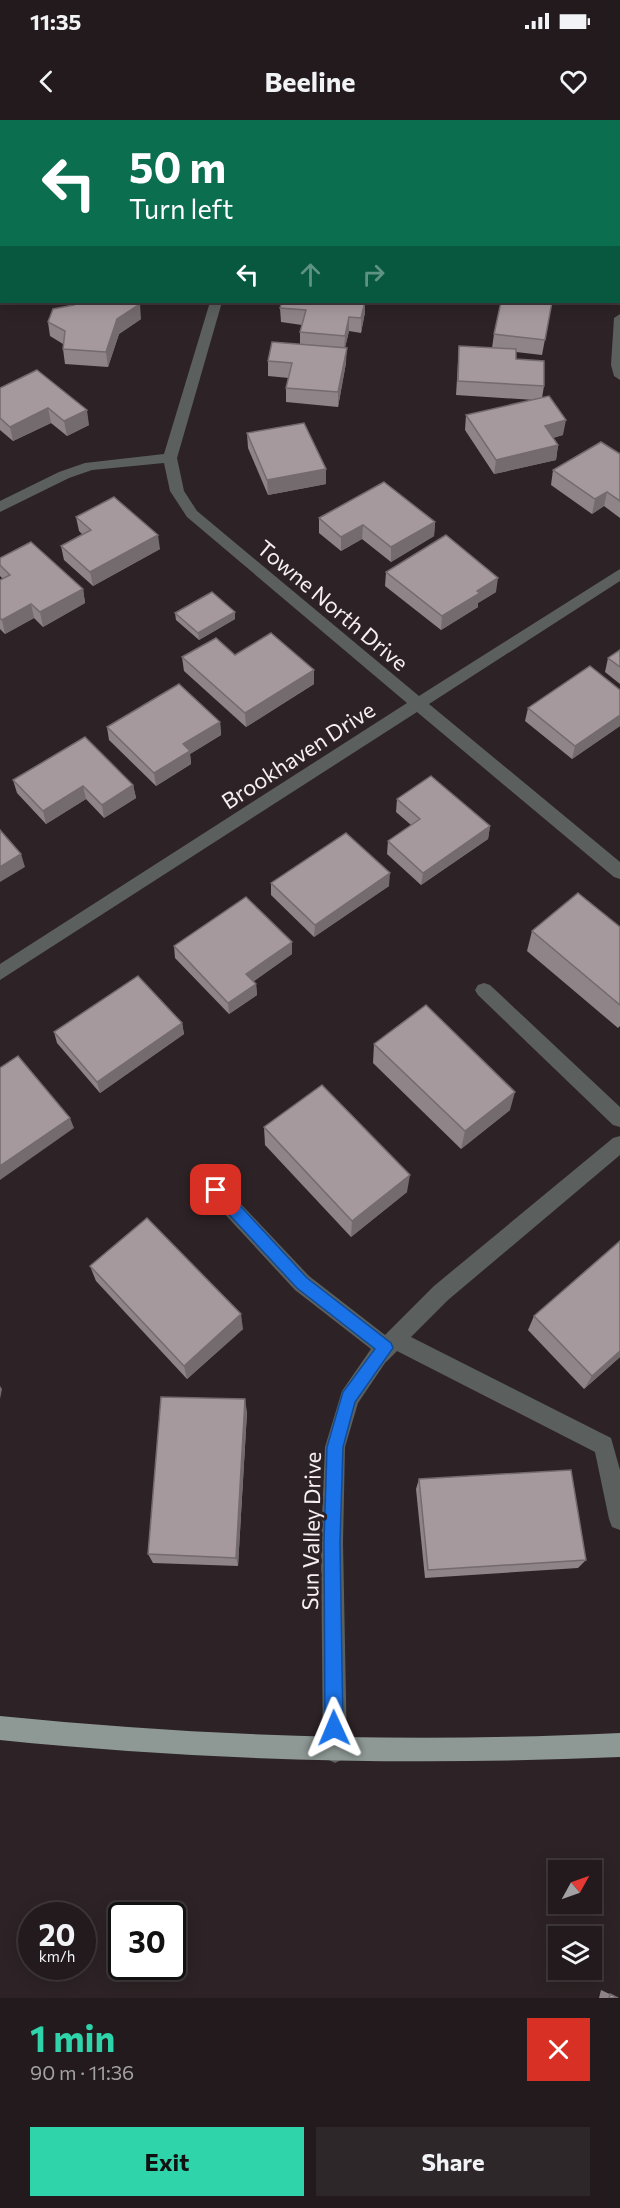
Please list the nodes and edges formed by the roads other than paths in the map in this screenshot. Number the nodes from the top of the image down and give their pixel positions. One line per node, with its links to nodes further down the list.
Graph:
1 (216, 303): 4 (street, Towne North Drive)
2 (620, 318): 3 (street)
3 (620, 376)
4 (170, 458): 5 (street); 7 (street, Towne North Drive)
5 (0, 507)
6 (620, 574): 7 (street, Brookhaven Drive)
7 (418, 704): 8 (street, Towne North Drive); 9 (street, Brookhaven Drive)
8 (620, 872)
9 (0, 973)
10 (484, 990): 11 (street)
11 (620, 1119)
12 (620, 1144): 14 (street, Sun Valley Drive)
13 (216, 1190): 14 (street)
14 (390, 1344): 15 (street); 18 (street, Sun Valley Drive)
15 (620, 1519)
16 (0, 1728): 18 (main road)
17 (620, 1745): 18 (main road)
18 (334, 1751)

